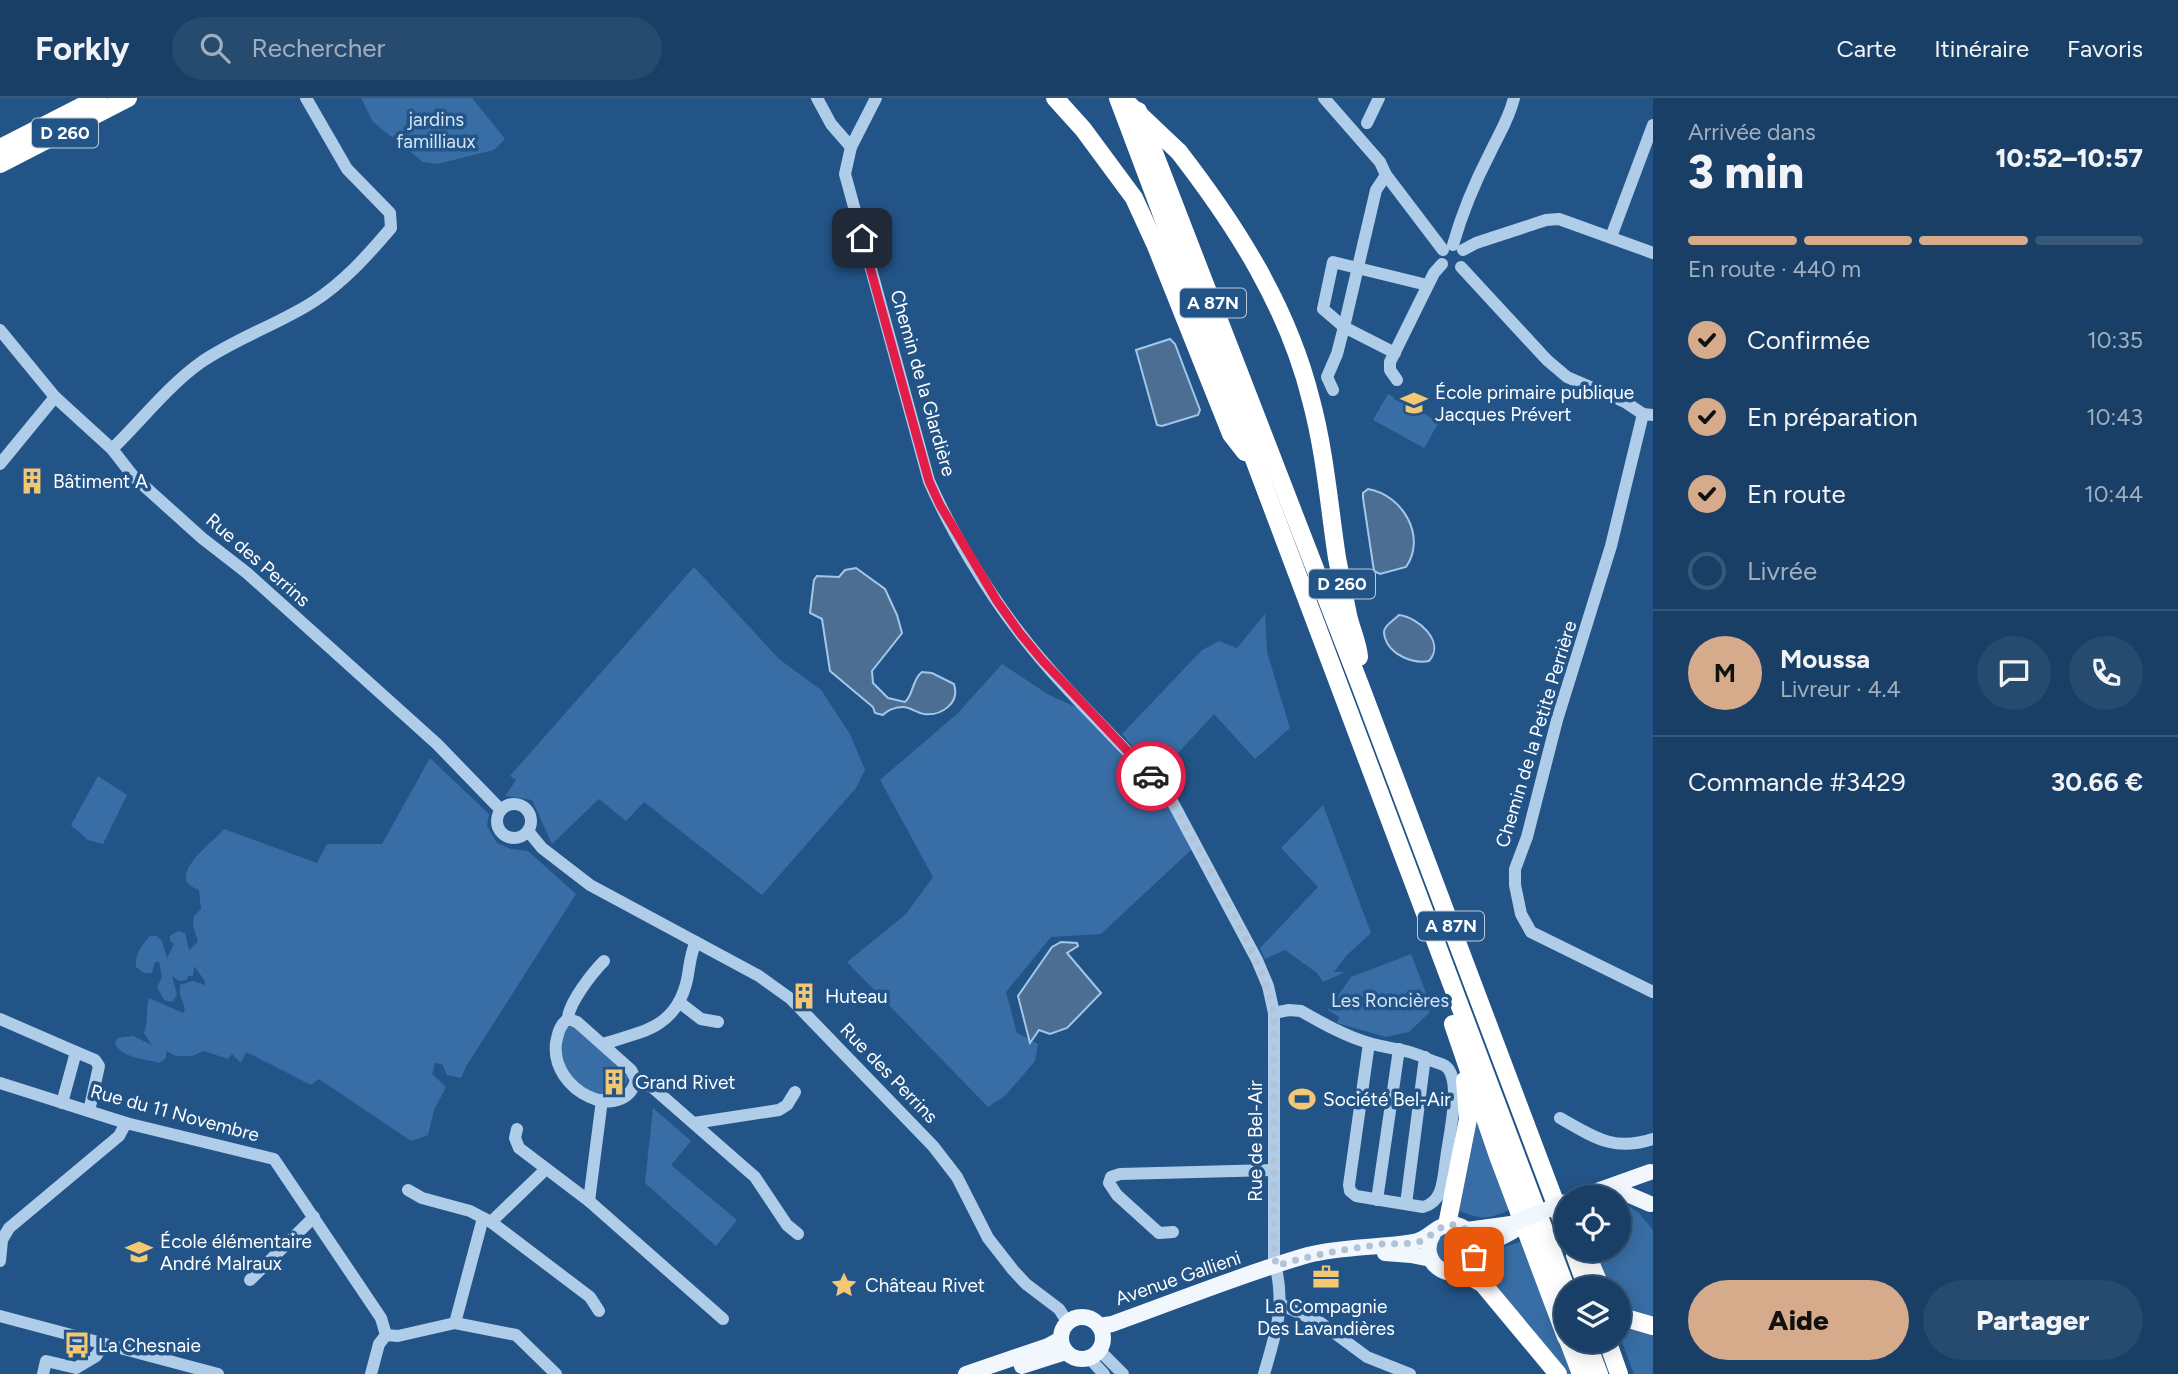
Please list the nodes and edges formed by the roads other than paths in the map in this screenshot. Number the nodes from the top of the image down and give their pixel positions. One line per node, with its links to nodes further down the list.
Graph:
1 (98, 98): 15 (highway, D 260)
2 (128, 98): 16 (highway, D 260)
3 (306, 98): 32 (street)
4 (817, 98): 14 (street)
5 (876, 98): 14 (street, Chemin de la Glardière)
6 (1055, 98): 34 (highway)
7 (1120, 98): 34 (highway, A 87N); 35 (highway, D 260, bridge)
8 (1133, 98): 35 (highway, A 87N)
9 (1324, 98): 17 (street)
10 (1379, 98): 12 (street)
11 (1514, 98): 19 (street)
12 (1367, 122)
13 (1653, 125): 18 (street)
14 (851, 147): 44 (street, Chemin de la Glardière)
15 (0, 148)
16 (0, 164)
17 (1386, 175): 19 (street); 23 (street)
18 (1611, 237): 19 (street); 20 (street)
19 (1453, 248): 21 (street); 22 (street)
20 (1653, 253)
21 (1442, 264): 22 (street); 24 (street)
22 (1461, 267): 31 (street)
23 (1358, 268): 24 (street); 25 (street); 25 (street)
24 (1427, 285): 27 (street)
25 (1344, 327): 27 (street); 29 (street)
26 (0, 330): 30 (street, Rue des Perrins)
27 (1395, 353): 28 (street)
28 (1397, 380)
29 (1333, 390)
30 (55, 397): 32 (street, Rue des Perrins); 33 (street)
31 (1648, 414): 41 (street, Chemin de la Petite Perrière)
32 (112, 449): 36 (street, Rue des Perrins)
33 (0, 464)
34 (1258, 469): 38 (highway, A 87N)
35 (1360, 685): 64 (highway, A 87N)
36 (501, 810): 37 (street); 37 (street)
37 (528, 831): 39 (street, Rue des Perrins)
38 (1418, 894): 43 (highway); 92 (highway, A 87N)
39 (696, 942): 42 (street); 101 (street, Rue des Perrins)
40 (604, 961): 46 (street)
41 (1653, 992)
42 (679, 1002): 47 (street); 49 (street)
43 (1449, 1012): 82 (highway); 95 (highway)
44 (1274, 1013): 48 (street); 67 (street, Rue de Bel-Air)
45 (0, 1019): 51 (street)
46 (568, 1020): 49 (street); 56 (street)
47 (718, 1021)
48 (1369, 1043): 50 (street); 73 (street)
49 (603, 1044): 53 (street)
50 (1398, 1049): 52 (street); 73 (street)
51 (76, 1052): 57 (street); 58 (street)
52 (1425, 1057): 75 (street); 75 (street)
53 (636, 1080): 56 (street); 61 (street)
54 (0, 1083): 57 (street, Rue du 11 Novembre)
55 (794, 1092): 61 (street)
56 (602, 1100): 74 (street)
57 (62, 1103): 58 (street, Rue du 11 Novembre)
58 (89, 1111): 60 (street, Rue du 11 Novembre)
59 (1560, 1118): 63 (street)
60 (126, 1123): 79 (street, Rue du 11 Novembre); 86 (street)
61 (694, 1123): 85 (street)
62 (517, 1129): 66 (street)
63 (1653, 1139)
64 (1543, 1168): 69 (highway); 72 (highway, A 87N)
65 (1652, 1169): 68 (main road); 76 (main road)
66 (545, 1170): 74 (street); 80 (street)
67 (1274, 1170): 84 (street); 90 (street, Rue de Bel-Air)
68 (1616, 1185)
69 (1554, 1189)
70 (408, 1190): 80 (street)
71 (1631, 1196): 76 (main road)
72 (1554, 1198)
73 (1377, 1200): 75 (street)
74 (589, 1201): 98 (street)
75 (1406, 1204)
76 (1652, 1207)
77 (1554, 1208): 81 (main road, bridge)
78 (1554, 1216): 81 (main road)
79 (314, 1217): 93 (street); 103 (street, Rue du 11 Novembre)
80 (487, 1220): 96 (street); 100 (street)
81 (1512, 1228): 83 (main road); 87 (main road)
82 (1440, 1230): 83 (main road); 88 (main road); 90 (main road, Avenue Gallieni)
83 (1467, 1230): 87 (main road)
84 (1173, 1232)
85 (798, 1234)
86 (1, 1240): 89 (street)
87 (1476, 1251): 91 (main road)
88 (1431, 1259): 90 (main road, Avenue Gallieni); 91 (main road, Avenue Gallieni)
89 (0, 1261)
90 (1277, 1269): 94 (street, Rue de Bel-Air); 104 (main road, Avenue Gallieni)
91 (1461, 1271): 121 (highway)
92 (1561, 1276)
93 (250, 1280)
94 (1280, 1304): 119 (street, Rue de Bel-Air); 120 (street)
95 (1554, 1305)
96 (599, 1311)
97 (0, 1316): 105 (street)
98 (723, 1319)
99 (1631, 1320): 102 (highway)
100 (455, 1323): 103 (street); 114 (street)
101 (1068, 1323): 104 (main road); 106 (main road)
102 (1653, 1326)
103 (386, 1335): 113 (street)
104 (1097, 1343): 106 (main road); 117 (street); 118 (street)
105 (103, 1345): 110 (street); 112 (street)
106 (1063, 1346): 115 (main road); 116 (main road)
107 (1573, 1353): 122 (highway)
108 (1591, 1353): 123 (highway)
109 (1612, 1353): 124 (highway)
110 (66, 1370): 111 (street)
111 (43, 1374)
112 (218, 1374)
113 (371, 1374)
114 (556, 1374)
115 (966, 1374)
116 (998, 1374)
117 (1104, 1374)
118 (1123, 1374)
119 (1264, 1374)
120 (1410, 1374)
121 (1558, 1374)
122 (1581, 1374)
123 (1598, 1374)
124 (1619, 1374)

